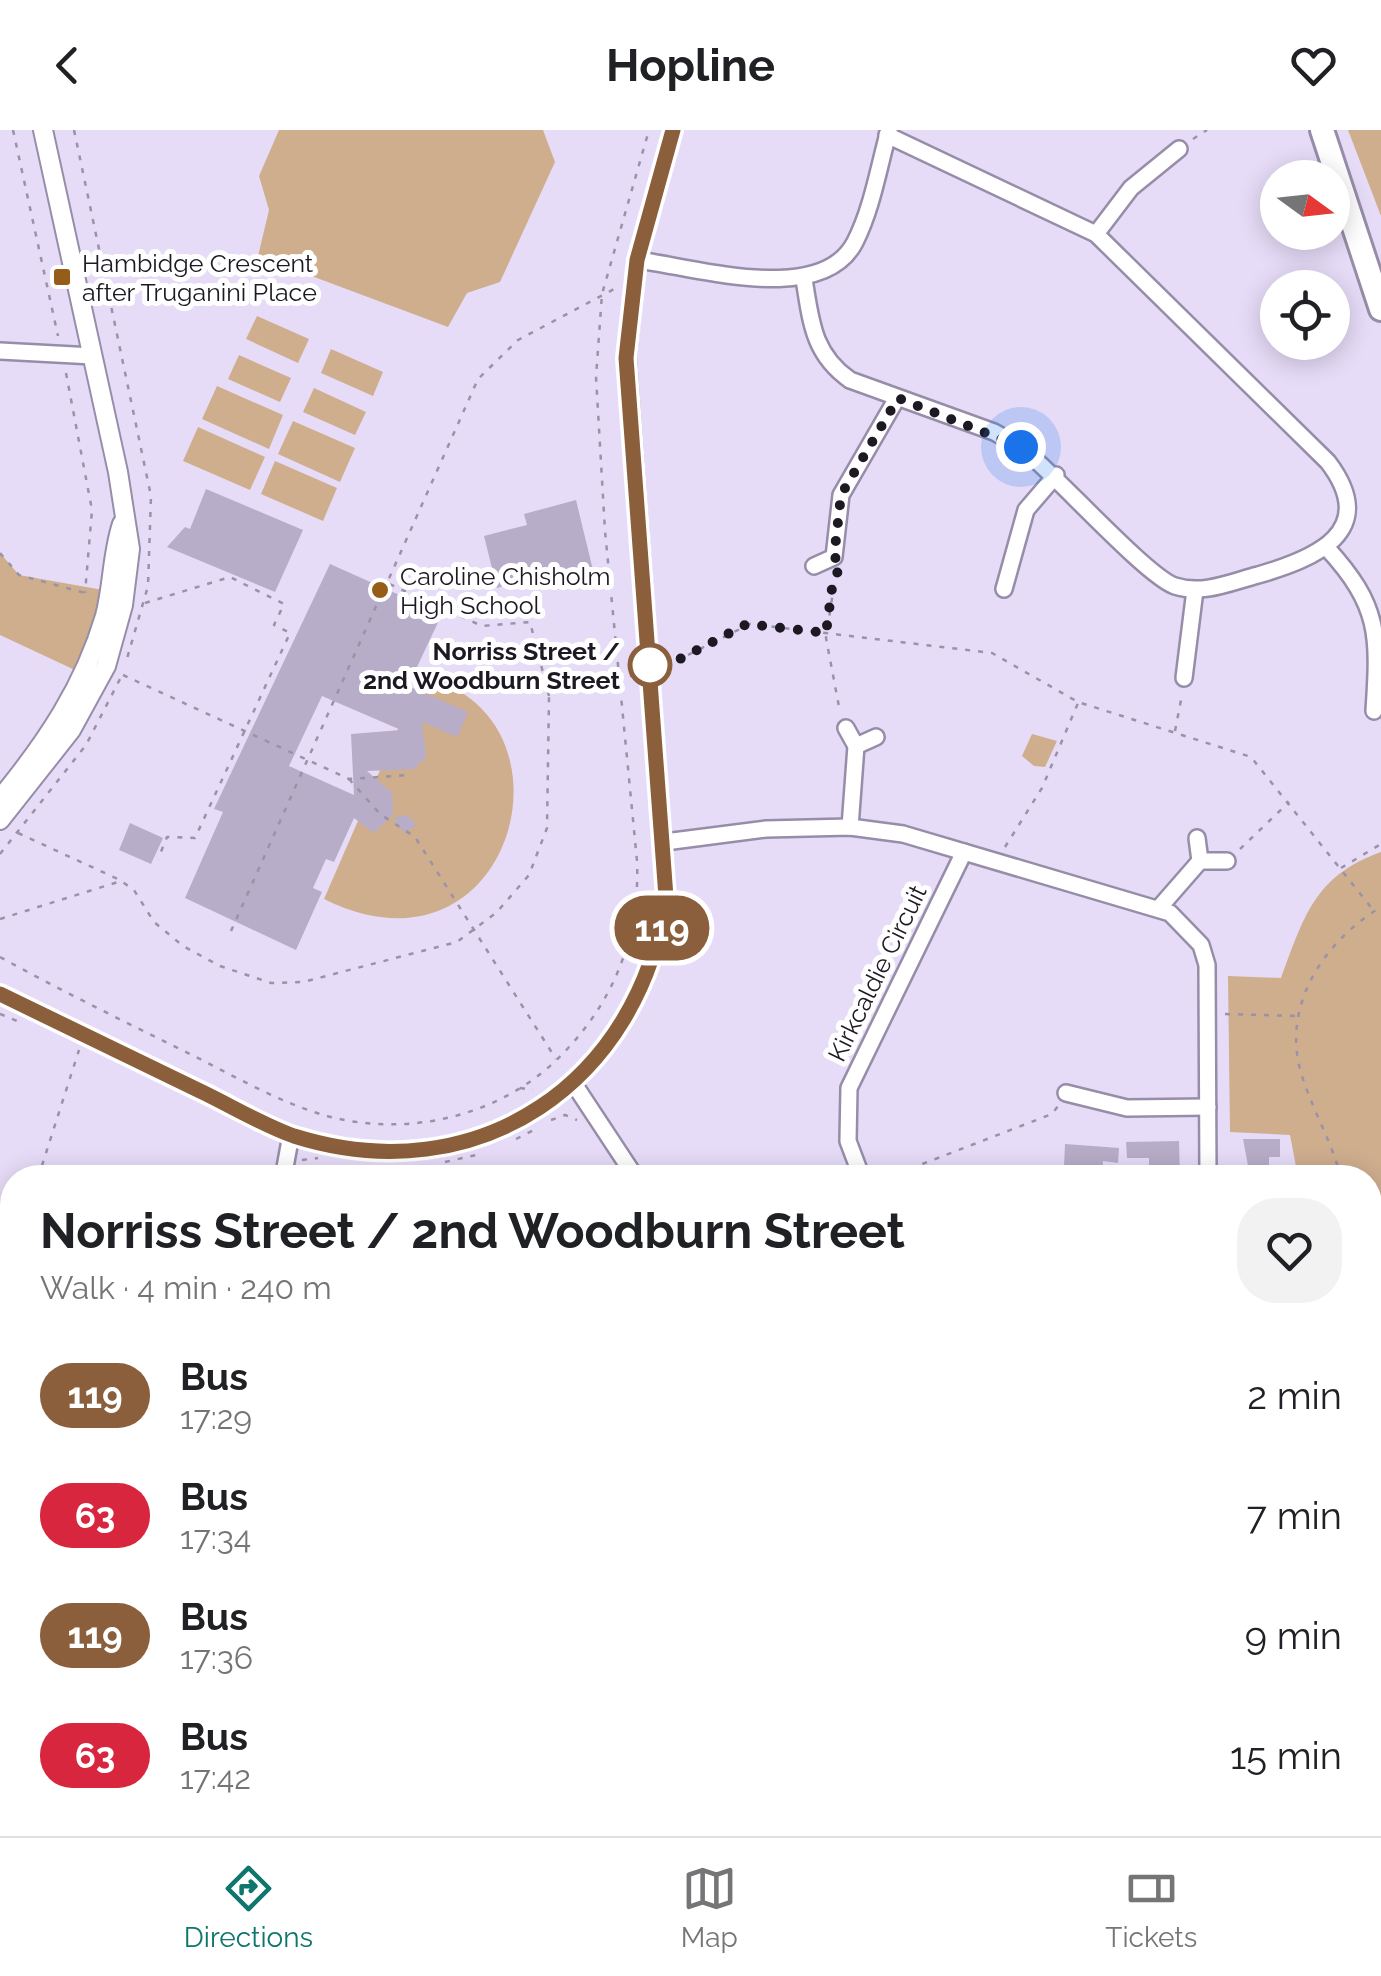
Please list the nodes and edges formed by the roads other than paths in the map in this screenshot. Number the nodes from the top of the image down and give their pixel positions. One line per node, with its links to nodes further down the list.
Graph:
1 (43, 130): 11 (street)
2 (673, 130): 7 (street)
3 (1322, 130): 9 (main road)
4 (888, 133): 6 (street); 8 (street)
5 (1180, 149): 6 (street)
6 (1096, 234): 15 (street)
7 (637, 260): 8 (street); 28 (street)
8 (804, 280): 12 (street)
9 (1381, 309)
10 (0, 351): 11 (street)
11 (93, 356): 14 (street)
12 (898, 398): 13 (street); 16 (street)
13 (1056, 475): 17 (street); 18 (street)
14 (123, 518): 24 (street); 25 (street)
15 (1327, 548): 18 (street); 20 (street)
16 (814, 566)
17 (1004, 589)
18 (1195, 590): 19 (street)
19 (1184, 678)
20 (1374, 710)
21 (846, 728): 23 (street)
22 (876, 737): 23 (street)
23 (856, 746): 26 (street)
24 (0, 799)
25 (0, 820)
26 (850, 827): 28 (street); 29 (street)
27 (1196, 838): 30 (street)
28 (665, 842): 34 (street)
29 (964, 852): 32 (street); 40 (street, Kirkcaldie Circuit)
30 (1200, 861): 31 (street); 32 (street)
31 (1227, 862)
32 (1160, 908): 36 (street)
33 (0, 994): 37 (street)
34 (574, 1084): 37 (street); 39 (street)
35 (1066, 1094): 36 (street)
36 (1208, 1107): 41 (street)
37 (291, 1135): 38 (street)
38 (285, 1165)
39 (627, 1165)
40 (857, 1165)
41 (1208, 1165)

